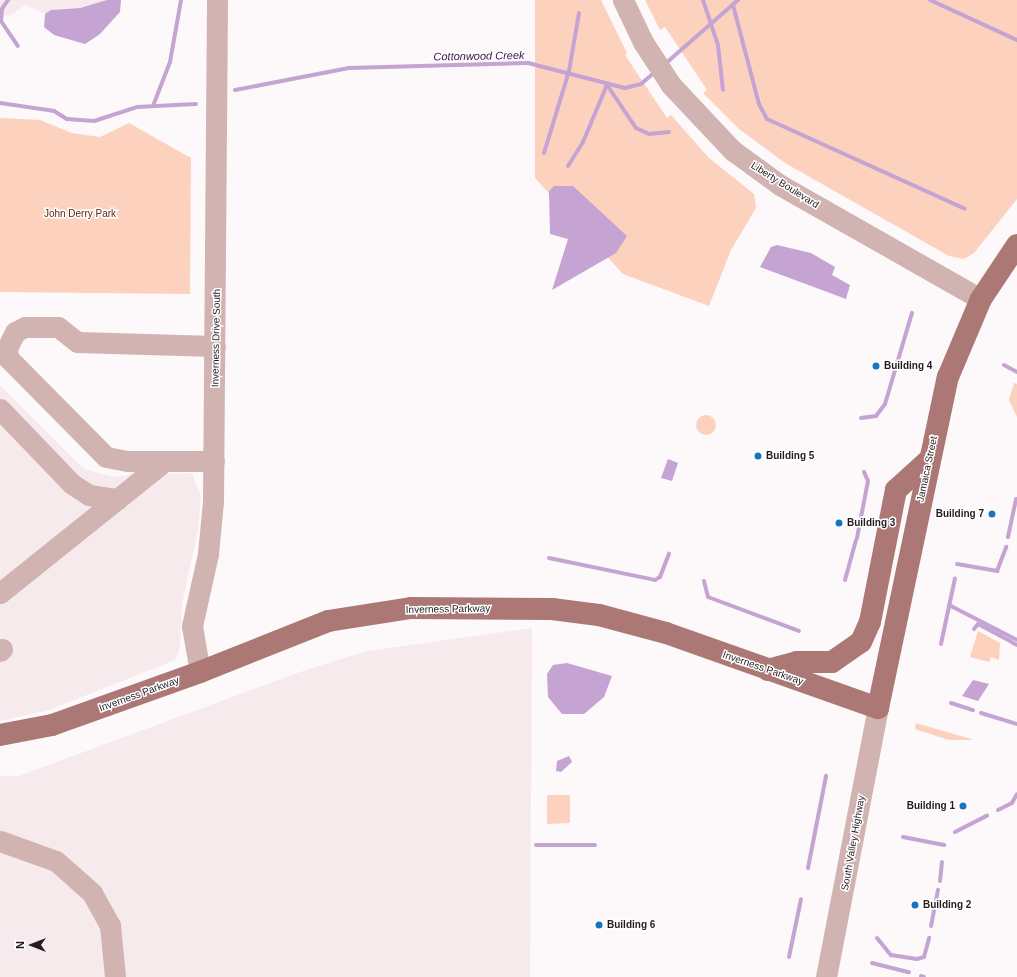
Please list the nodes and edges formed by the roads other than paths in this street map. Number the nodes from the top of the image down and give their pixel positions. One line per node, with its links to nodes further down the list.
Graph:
1 (217, 0): 5 (street, Inverness Drive South)
2 (623, 0): 4 (street, Liberty Boulevard)
3 (1017, 245): 4 (main road, Jamaica Street)
4 (982, 299): 7 (main road, Jamaica Street)
5 (216, 346): 8 (street); 9 (street, Inverness Drive South)
6 (0, 409): 10 (street)
7 (929, 460): 12 (main road); 14 (main road, Jamaica Street)
8 (165, 461): 9 (street); 10 (street)
9 (214, 461): 13 (street, Inverness Drive South)
10 (118, 499): 11 (street)
11 (0, 593)
12 (768, 670): 13 (main road, Inverness Parkway); 14 (main road, Inverness Parkway)
13 (200, 672): 15 (main road, Inverness Parkway)
14 (878, 708): 18 (street, South Valley Highway)
15 (0, 735)
16 (0, 841): 17 (street)
17 (115, 977)
18 (826, 977)

